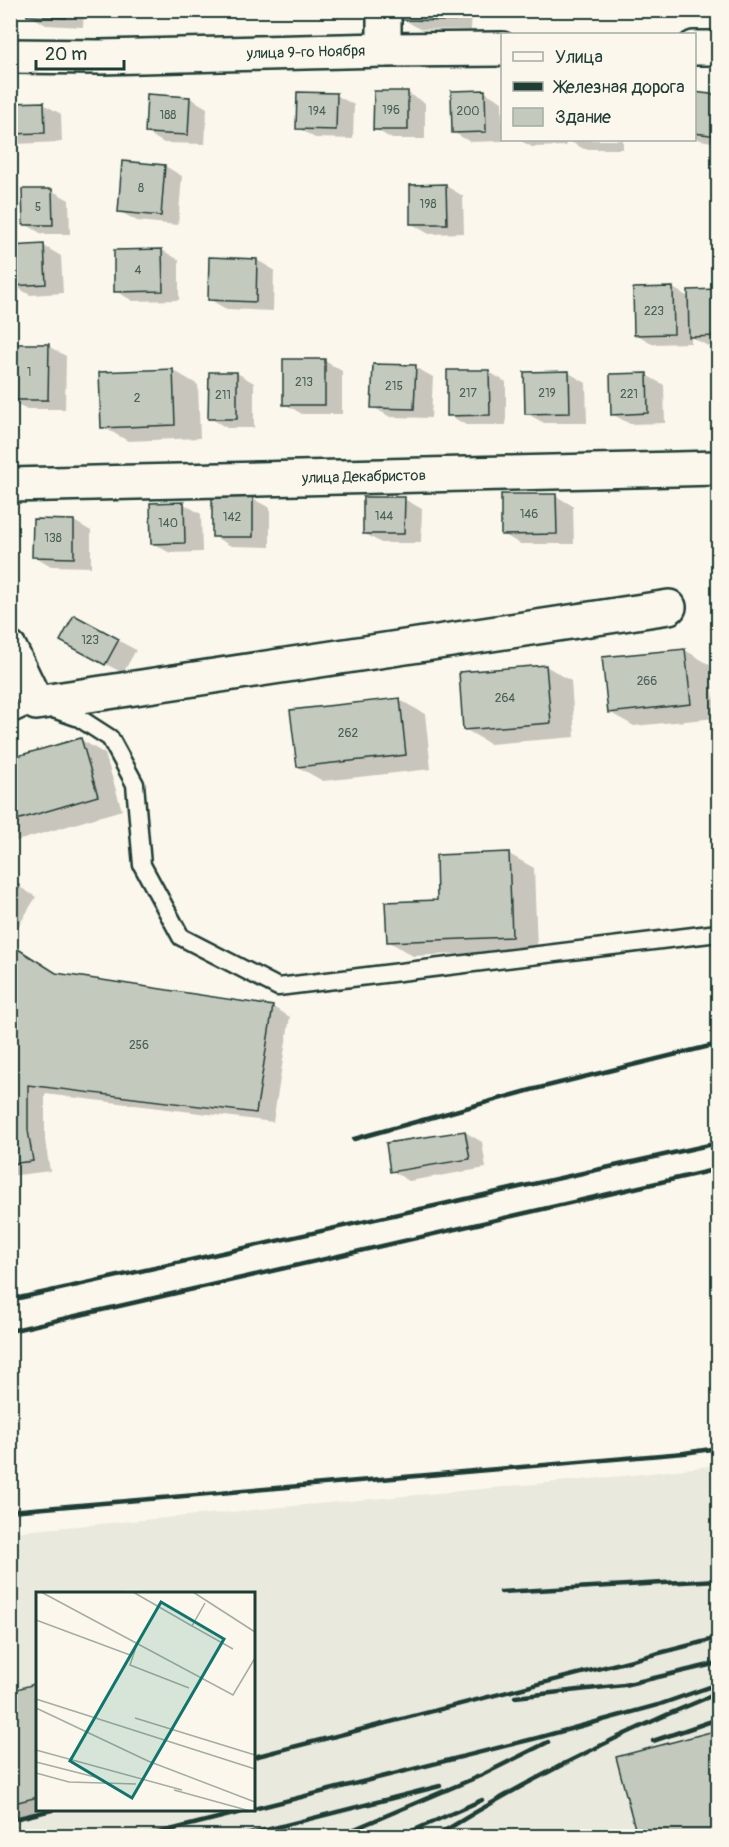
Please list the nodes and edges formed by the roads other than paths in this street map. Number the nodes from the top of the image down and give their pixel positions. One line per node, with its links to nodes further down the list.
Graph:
1 (384, 10): 5 (street)
2 (696, 48): 3 (street)
3 (718, 48)
4 (501, 49): 5 (street, улица 9-го Ноября)
5 (384, 50): 6 (street, улица 9-го Ноября)
6 (10, 56)
7 (718, 468): 8 (street, улица Декабристов)
8 (10, 485)
9 (669, 607): 11 (street)
10 (10, 649): 11 (street)
11 (23, 709): 12 (lane)
12 (718, 933)

